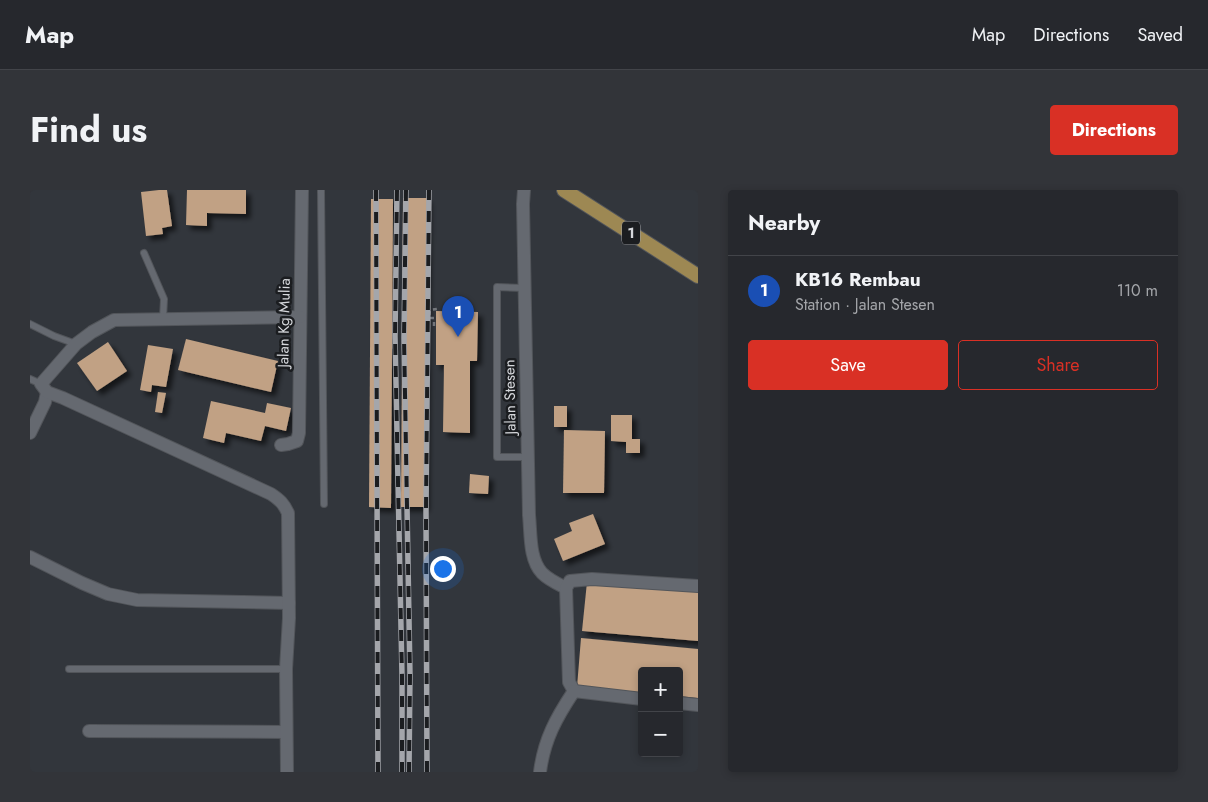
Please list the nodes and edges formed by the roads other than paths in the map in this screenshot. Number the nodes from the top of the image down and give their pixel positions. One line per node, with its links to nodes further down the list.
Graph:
1 (302, 190): 8 (street, Jalan Kg Mulia)
2 (321, 190): 16 (lane)
3 (524, 190): 7 (street, Jalan Stesen)
4 (564, 190): 6 (highway, 1)
5 (144, 253): 9 (lane)
6 (698, 276)
7 (524, 288): 15 (street, Jalan Stesen); 15 (lane)
8 (300, 317): 9 (street); 14 (street, Jalan Kg Mulia)
9 (163, 318): 11 (street)
10 (30, 324): 11 (lane)
11 (76, 344): 12 (street)
12 (39, 385): 13 (street); 20 (street)
13 (30, 433)
14 (281, 445)
15 (528, 457): 19 (street, Jalan Stesen)
16 (324, 504)
17 (30, 557): 20 (street)
18 (698, 586): 19 (street)
19 (566, 588): 23 (street)
20 (289, 603): 22 (street)
21 (69, 669): 22 (lane)
22 (286, 669): 28 (street)
23 (574, 691): 24 (street); 30 (street)
24 (638, 699)
25 (683, 703): 26 (street)
26 (698, 705)
27 (89, 731): 28 (street)
28 (286, 732): 29 (street)
29 (287, 772)
30 (540, 772)

